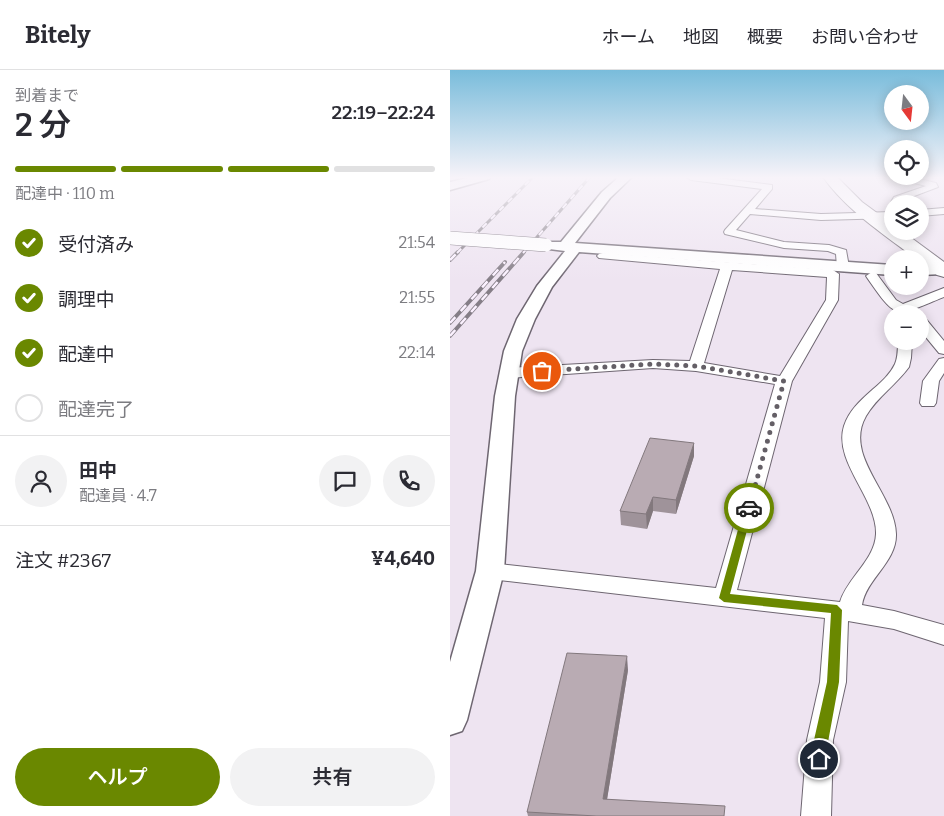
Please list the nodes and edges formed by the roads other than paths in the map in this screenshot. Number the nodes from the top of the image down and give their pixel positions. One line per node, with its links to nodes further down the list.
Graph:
1 (594, 212): 8 (street)
2 (747, 212): 11 (street)
3 (757, 212): 6 (street)
4 (865, 212): 6 (highway)
5 (884, 215): 6 (street)
6 (870, 216): 14 (highway)
7 (450, 238): 8 (street, bridge)
8 (570, 247): 11 (street); 24 (street)
9 (603, 256): 10 (street)
10 (727, 267): 23 (street); 25 (street)
11 (843, 267): 12 (street)
12 (884, 270)
13 (929, 270): 14 (street)
14 (943, 270)
15 (872, 276): 17 (street)
16 (938, 294): 18 (street)
17 (894, 305)
18 (922, 305)
19 (929, 332): 21 (street)
20 (905, 350): 29 (street)
21 (944, 350)
22 (944, 362): 26 (street)
23 (696, 366): 24 (street); 25 (street)
24 (508, 373): 27 (street)
25 (784, 381): 28 (street)
26 (928, 403)
27 (490, 571): 28 (street); 31 (street)
28 (724, 598): 29 (street)
29 (844, 611): 30 (street); 32 (street)
30 (944, 634)
31 (450, 720)
32 (816, 816)

